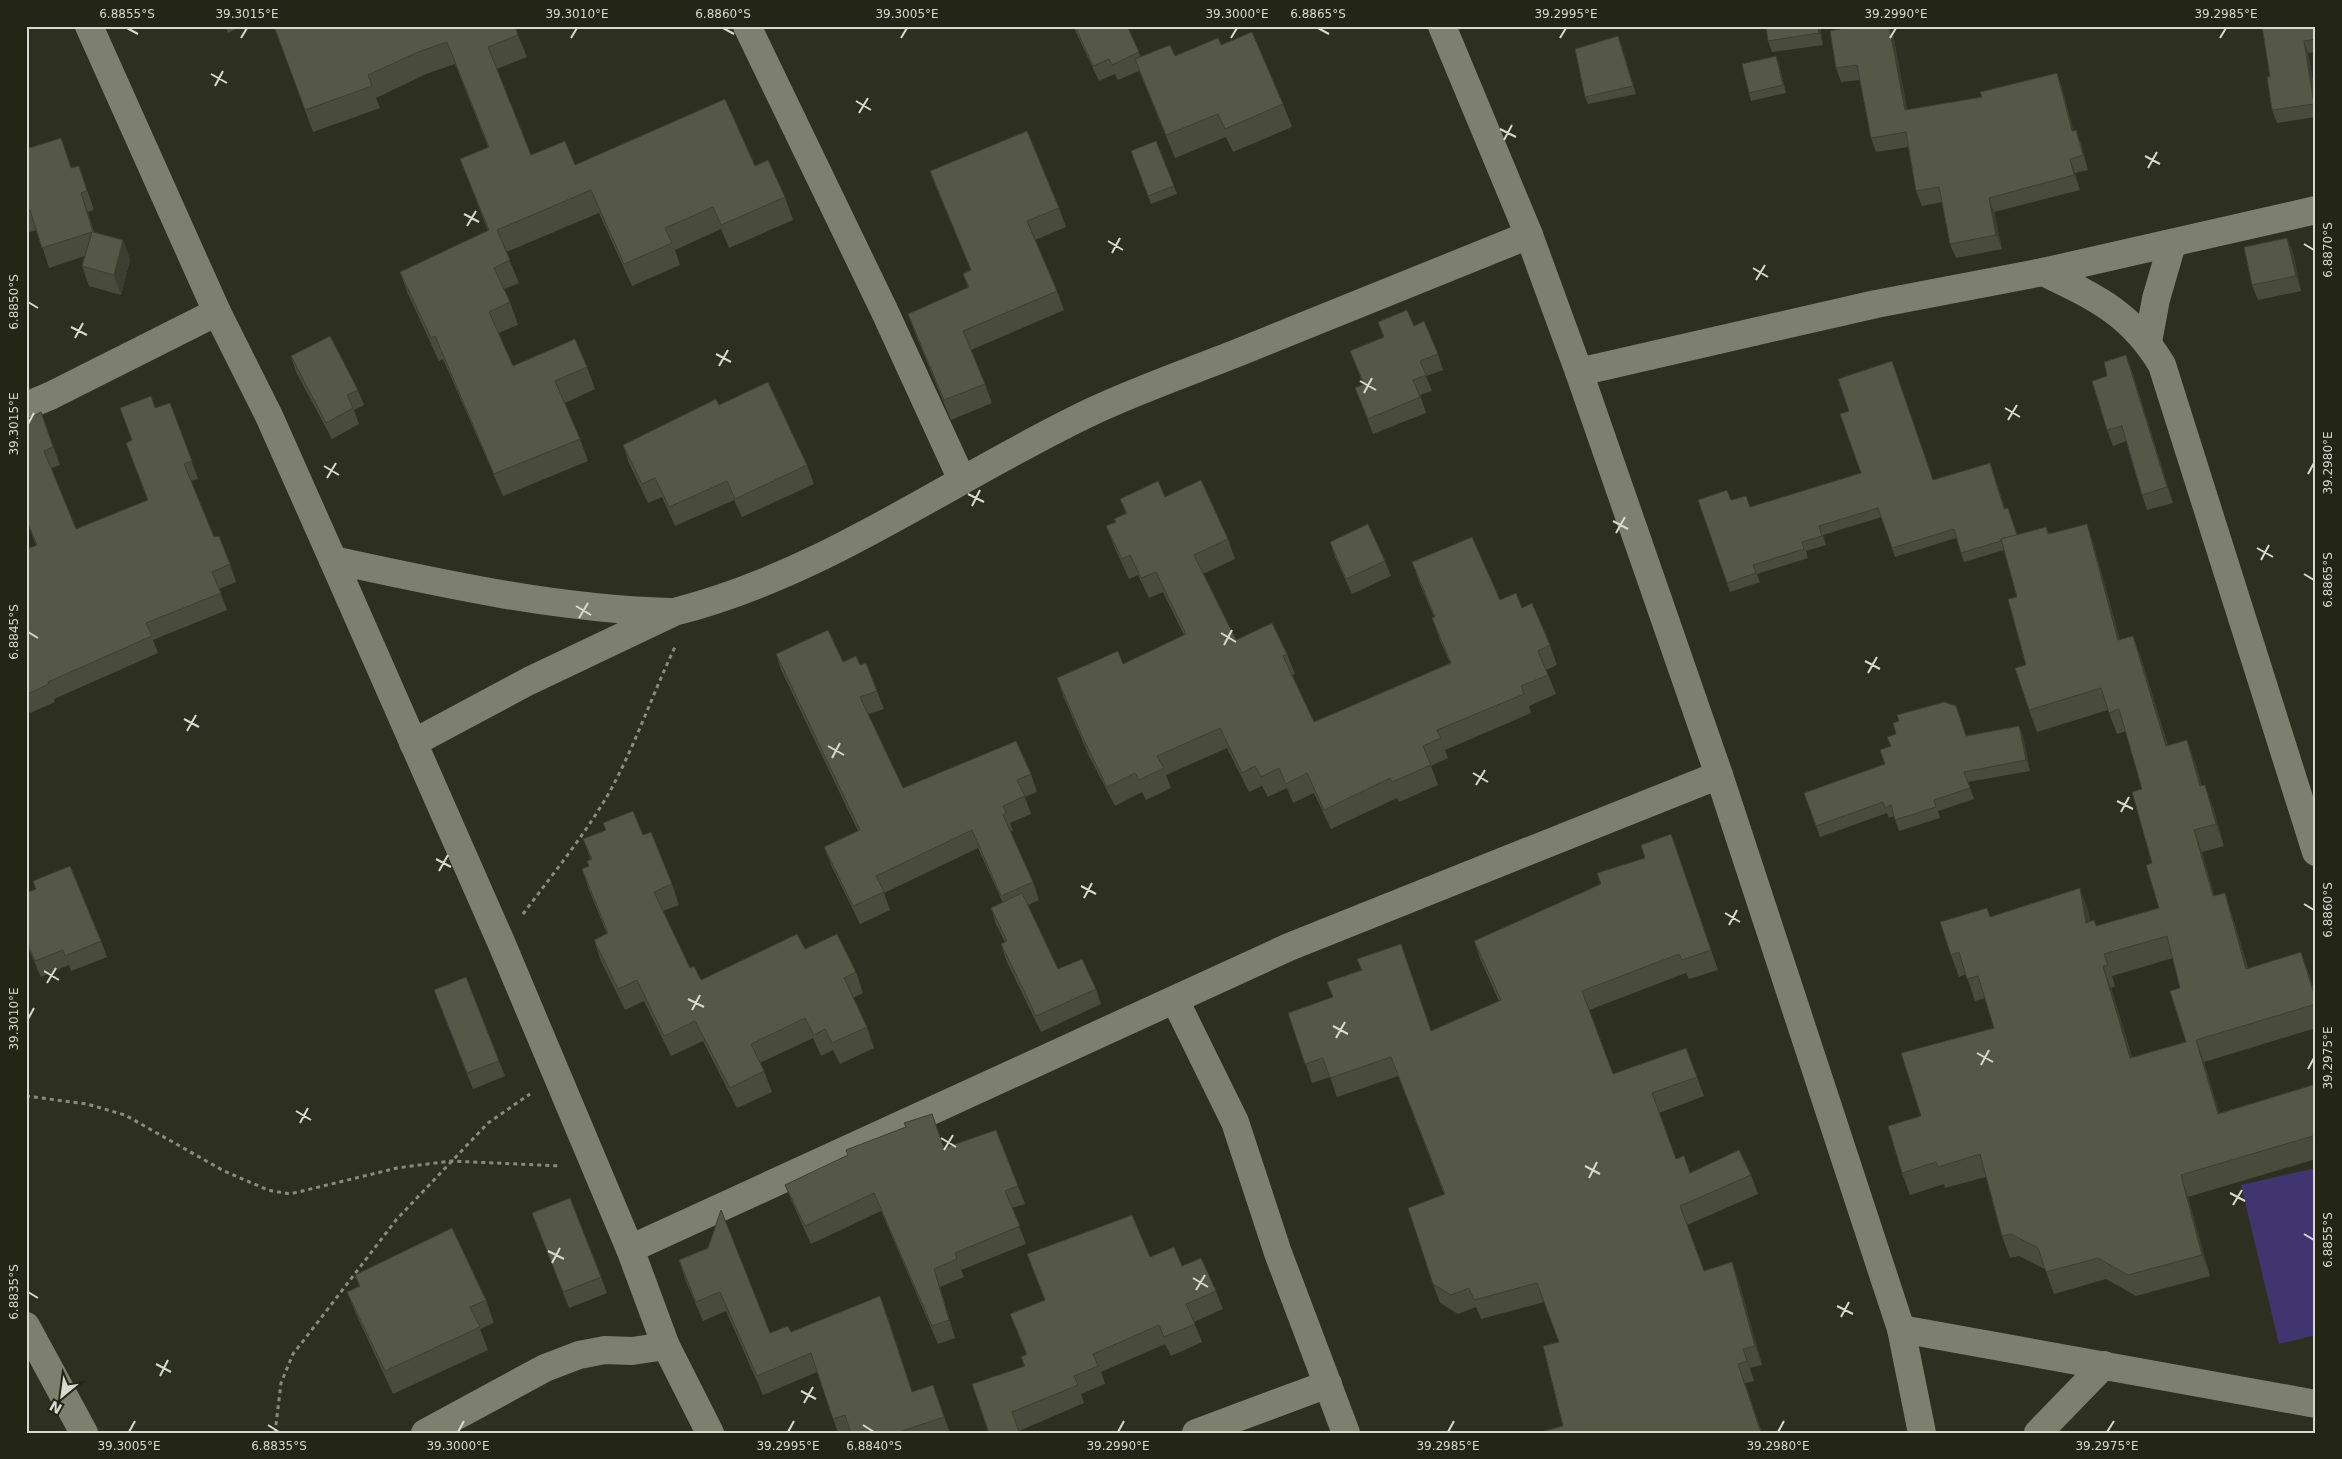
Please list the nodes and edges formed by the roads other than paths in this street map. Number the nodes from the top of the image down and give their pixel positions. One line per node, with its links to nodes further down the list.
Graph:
1 (89, 26): 8 (street)
2 (748, 26): 12 (street)
3 (1442, 26): 5 (street)
4 (2316, 210): 6 (street)
5 (1529, 235): 10 (street); 12 (street)
6 (2172, 244): 7 (street); 9 (street)
7 (2043, 272): 9 (street); 10 (street)
8 (217, 312): 11 (street); 13 (street)
9 (2148, 342): 17 (street)
10 (1580, 372): 16 (street)
11 (26, 406)
12 (962, 480): 14 (street)
13 (333, 560): 14 (street); 15 (street)
14 (685, 609): 15 (street)
15 (414, 742): 19 (street)
16 (1719, 775): 18 (street); 21 (street)
17 (2316, 852)
18 (1175, 1000): 19 (street); 24 (street)
19 (630, 1248): 22 (street)
20 (26, 1326): 26 (street)
21 (1901, 1329): 23 (street); 31 (street)
22 (666, 1346): 27 (street); 28 (street)
23 (2104, 1365): 25 (street); 32 (street)
24 (1328, 1384): 29 (street); 30 (street)
25 (2316, 1404)
26 (84, 1433)
27 (425, 1433)
28 (710, 1433)
29 (1196, 1433)
30 (1346, 1433)
31 (1922, 1433)
32 (2038, 1433)

